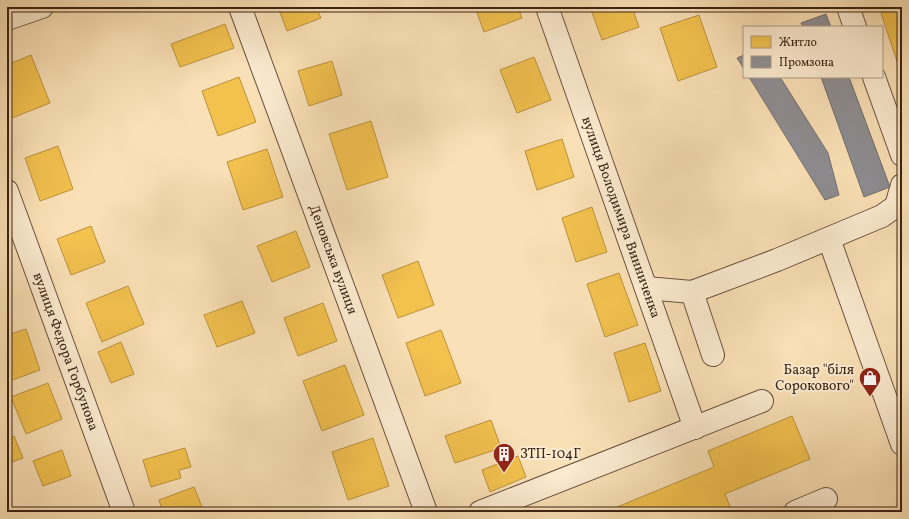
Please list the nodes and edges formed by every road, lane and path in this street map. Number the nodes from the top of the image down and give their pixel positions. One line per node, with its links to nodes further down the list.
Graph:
1 (42, 7): 5 (street)
2 (240, 7): 20 (street, Деповська вулиця)
3 (547, 7): 12 (street, вулиця Володимира Винниченка)
4 (848, 7): 6 (street)
5 (7, 20)
6 (856, 26)
7 (874, 78): 8 (street)
8 (902, 155)
9 (902, 185): 11 (street)
10 (7, 191): 19 (street, вулиця Федора Горбунова)
11 (829, 239): 13 (street); 17 (street)
12 (646, 288): 13 (street); 16 (street, вулиця Володимира Винниченка)
13 (692, 292): 14 (street)
14 (713, 356)
15 (740, 410): 16 (street)
16 (695, 428): 21 (street)
17 (902, 444)
18 (826, 499): 22 (street)
19 (124, 512)
20 (426, 512)
21 (480, 512)
22 (795, 512)

